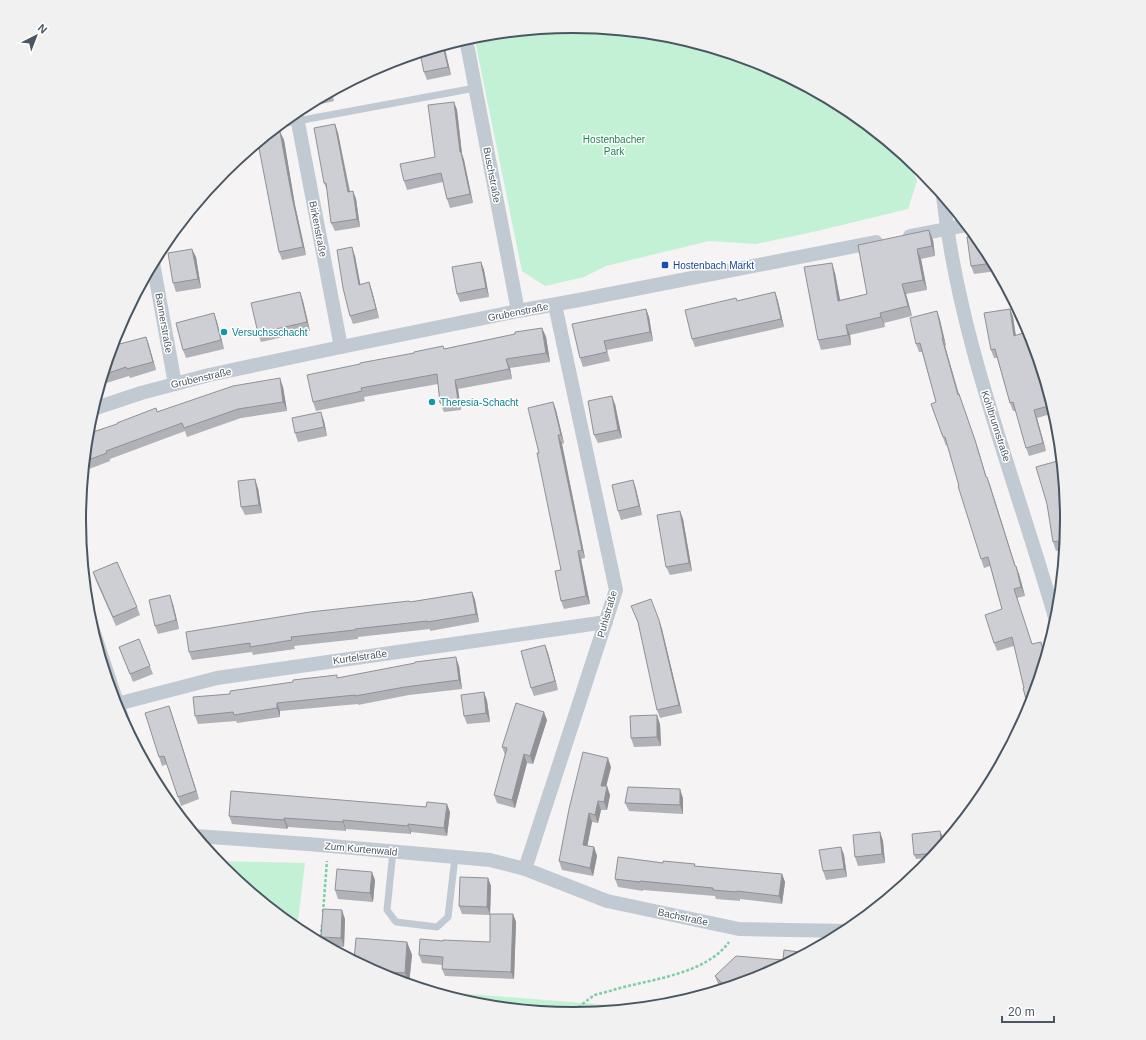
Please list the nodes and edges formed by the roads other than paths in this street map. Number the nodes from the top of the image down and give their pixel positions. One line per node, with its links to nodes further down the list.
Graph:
1 (467, 45): 2 (street, Buschstraße)
2 (475, 88): 3 (lane); 10 (street, Buschstraße)
3 (302, 115)
4 (297, 119): 11 (street, Birkenstraße)
5 (944, 205): 7 (street, Kohlbrunnstraße)
6 (960, 226): 7 (street, Grubenstraße)
7 (946, 228): 9 (street, Grubenstraße); 14 (street, Kohlbrunnstraße)
8 (154, 271): 12 (street, Bannerstraße)
9 (555, 305): 10 (street, Grubenstraße); 15 (street, Puhlstraße)
10 (518, 311): 11 (street, Grubenstraße)
11 (340, 347): 12 (street, Grubenstraße)
12 (175, 384): 13 (street, Grubenstraße)
13 (100, 407)
14 (1052, 608)
15 (606, 622): 16 (street, Kurtelstraße); 20 (street, Puhlstraße)
16 (122, 703)
17 (203, 837): 18 (street, Zum Kurtenwald)
18 (393, 851): 19 (street, Zum Kurtenwald); 19 (lane)
19 (455, 857): 20 (street, Zum Kurtenwald)
20 (525, 869): 21 (street, Bachstraße)
21 (835, 931)

